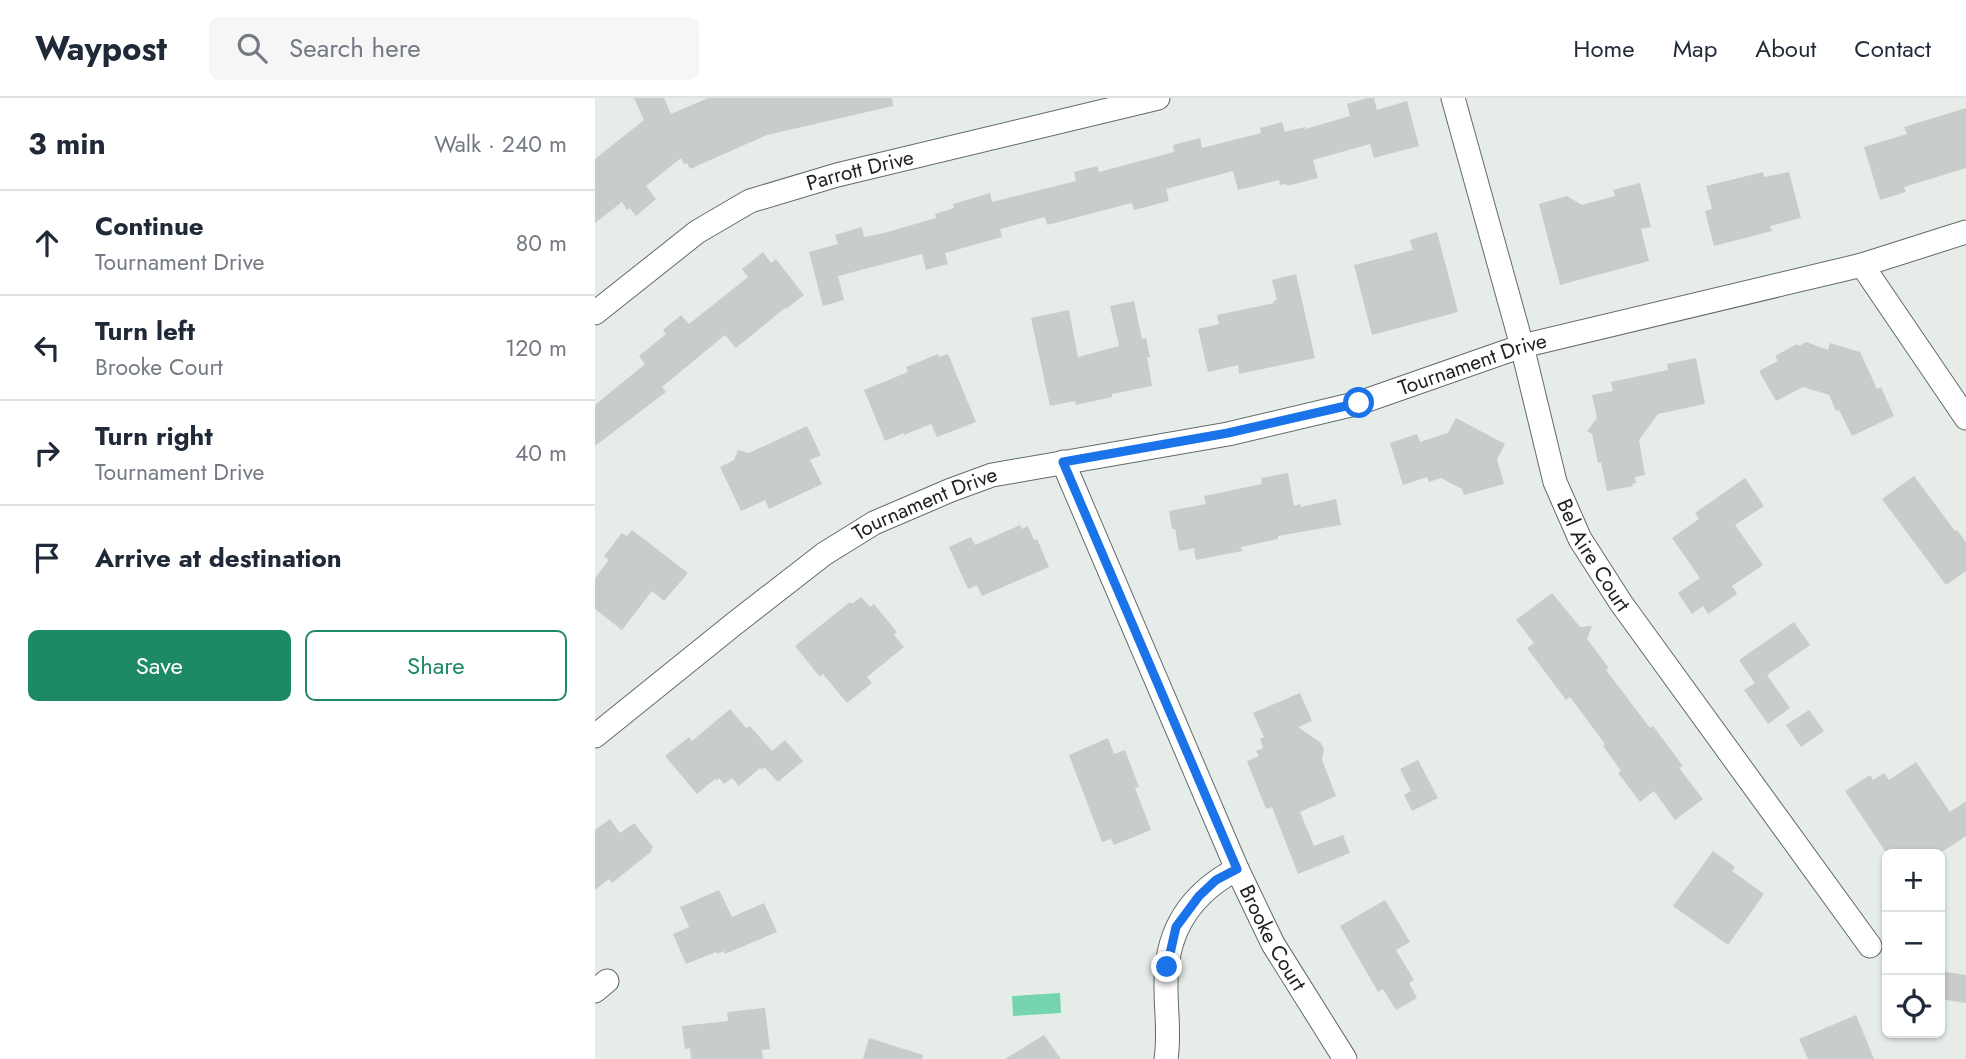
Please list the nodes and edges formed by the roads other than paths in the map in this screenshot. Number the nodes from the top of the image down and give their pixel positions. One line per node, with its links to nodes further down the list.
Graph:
1 (1158, 98): 5 (street, Parrott Drive)
2 (1453, 98): 6 (street, Bel Aire Court)
3 (1966, 232): 4 (street, Tournament Drive)
4 (1862, 265): 6 (street, Tournament Drive); 7 (street)
5 (595, 313)
6 (1522, 346): 8 (street, Tournament Drive); 11 (street, Bel Aire Court)
7 (1966, 418)
8 (1063, 462): 9 (street, Tournament Drive); 10 (street, Brooke Court)
9 (595, 736)
10 (1237, 869): 12 (street); 13 (street, Brooke Court)
11 (1871, 946)
12 (1166, 1059)
13 (1345, 1059)

